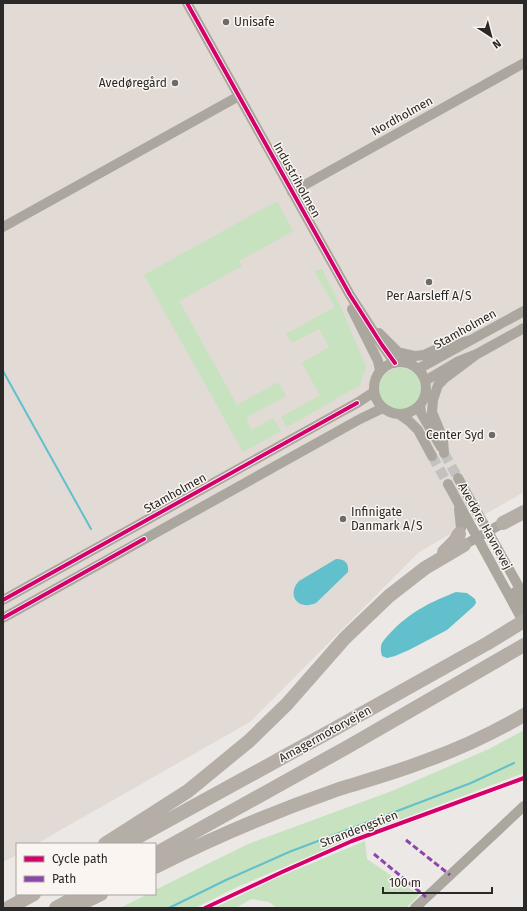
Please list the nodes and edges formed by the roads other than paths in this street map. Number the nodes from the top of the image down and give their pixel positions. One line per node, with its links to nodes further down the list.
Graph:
1 (187, 3): 3 (street, Industriholmen)
2 (524, 63): 4 (street, Nordholmen)
3 (239, 96): 4 (street, Industriholmen); 5 (street)
4 (292, 192): 6 (street, Industriholmen)
5 (3, 227)
6 (352, 298): 9 (street); 11 (street, Industriholmen); 13 (street, Industriholmen)
7 (524, 311): 9 (street, Stamholmen)
8 (524, 328): 10 (street, Stamholmen)
9 (472, 340): 12 (street, Stamholmen)
10 (477, 354): 14 (street, Stamholmen); 16 (street)
11 (395, 363): 12 (street); 13 (street)
12 (418, 369): 14 (street)
13 (380, 371): 15 (street)
14 (425, 381): 16 (street)
15 (374, 392): 17 (street); 25 (street, Stamholmen)
16 (420, 405): 18 (street)
17 (383, 408): 18 (street); 27 (street, Stamholmen)
18 (399, 414): 19 (street)
19 (432, 456)
20 (458, 478): 26 (street, Avedøre Havnevej)
21 (448, 484): 22 (street, Avedøre Havnevej)
22 (458, 503): 28 (street, Avedøre Havnevej); 29 (street)
23 (524, 512): 24 (highway)
24 (504, 523): 26 (street)
25 (137, 526): 27 (street, Stamholmen); 31 (street, Stamholmen)
26 (488, 531): 28 (street); 30 (street, Avedøre Havnevej)
27 (144, 539): 34 (street, Stamholmen)
28 (478, 540): 29 (street); 30 (street, Avedøre Havnevej)
29 (463, 541): 39 (highway)
30 (518, 595): 32 (street); 33 (street); 35 (street, Avedøre Havnevej)
31 (3, 600)
32 (524, 606)
33 (524, 615)
34 (3, 618)
35 (524, 622): 40 (highway, Amagermotorvejen)
36 (524, 645): 41 (highway, Amagermotorvejen)
37 (524, 715): 42 (highway)
38 (524, 806): 51 (street)
39 (107, 843)
40 (127, 843)
41 (156, 853)
42 (156, 866)
43 (19, 895): 47 (highway)
44 (32, 895): 48 (highway)
45 (80, 895): 49 (highway)
46 (99, 895): 50 (highway)
47 (3, 905)
48 (8, 908)
49 (56, 908)
50 (72, 908)
51 (415, 908)

